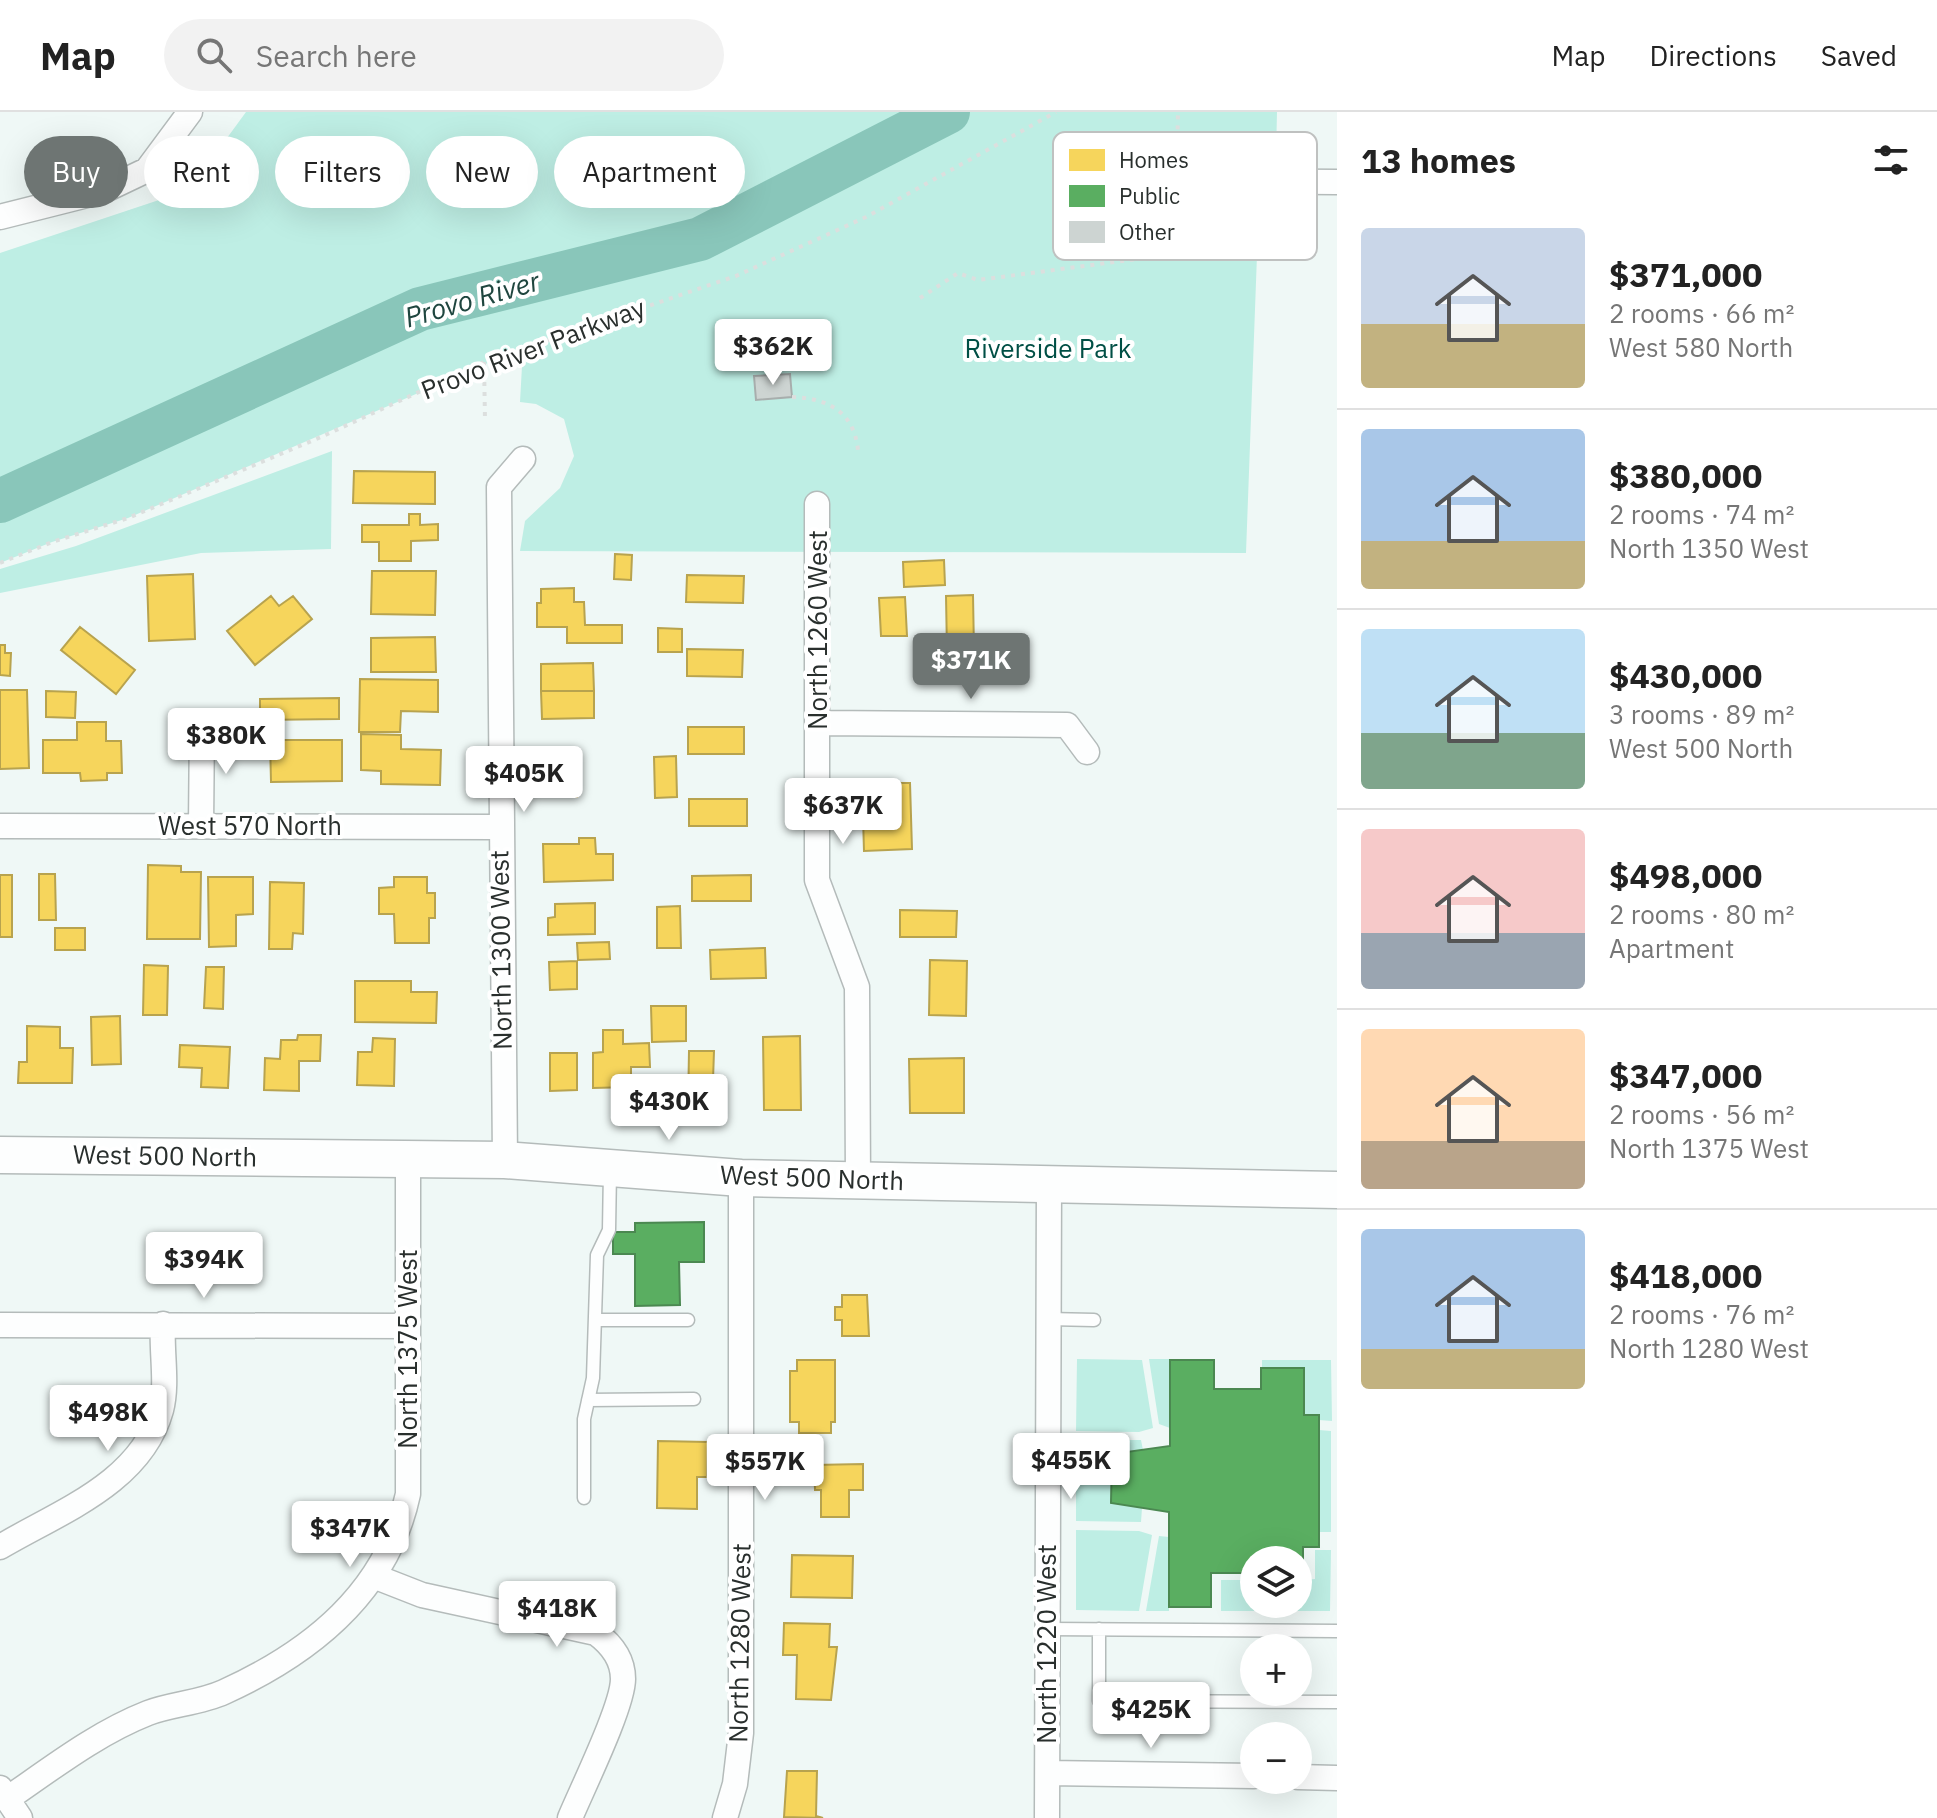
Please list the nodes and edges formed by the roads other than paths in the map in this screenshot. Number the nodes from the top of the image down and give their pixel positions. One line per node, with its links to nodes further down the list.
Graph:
1 (190, 112): 4 (street)
2 (1317, 182): 3 (street)
3 (1337, 182)
4 (0, 217)
5 (523, 459): 12 (street, North 1300 West)
6 (817, 504): 7 (street, North 1260 West)
7 (819, 723): 9 (street); 18 (street, North 1260 West)
8 (202, 726): 11 (street)
9 (1087, 752)
10 (0, 826): 11 (street, West 570 North)
11 (201, 826): 12 (street, West 570 North)
12 (500, 827): 15 (street, North 1300 West)
13 (0, 1155): 14 (street, West 500 North)
14 (408, 1159): 15 (street, West 500 North); 27 (street, North 1375 West)
15 (505, 1160): 16 (street, West 500 North)
16 (610, 1168): 17 (street, West 500 North); 22 (lane)
17 (741, 1178): 18 (street, West 500 North); 43 (street, North 1280 West)
18 (858, 1181): 19 (street, West 500 North)
19 (1049, 1182): 20 (street, West 500 North); 21 (street, North 1220 West)
20 (1337, 1190)
21 (1048, 1319): 24 (lane); 33 (street, North 1220 West)
22 (597, 1320): 23 (lane); 29 (lane)
23 (688, 1320)
24 (1094, 1320)
25 (163, 1324): 26 (street); 27 (street); 31 (street)
26 (0, 1325)
27 (407, 1326): 32 (street, North 1375 West)
28 (694, 1399): 29 (lane)
29 (588, 1400): 30 (lane)
30 (584, 1498)
31 (0, 1547)
32 (376, 1577): 41 (street, North 1375 West); 42 (street)
33 (1047, 1629): 34 (lane); 37 (street, North 1220 West)
34 (1099, 1629): 35 (lane); 36 (lane)
35 (1337, 1631)
36 (1337, 1702)
37 (1048, 1773): 38 (street); 44 (street, North 1220 West)
38 (1240, 1776)
39 (1312, 1777): 40 (street)
40 (1337, 1778)
41 (9, 1802)
42 (570, 1818)
43 (725, 1818)
44 (1047, 1818)

